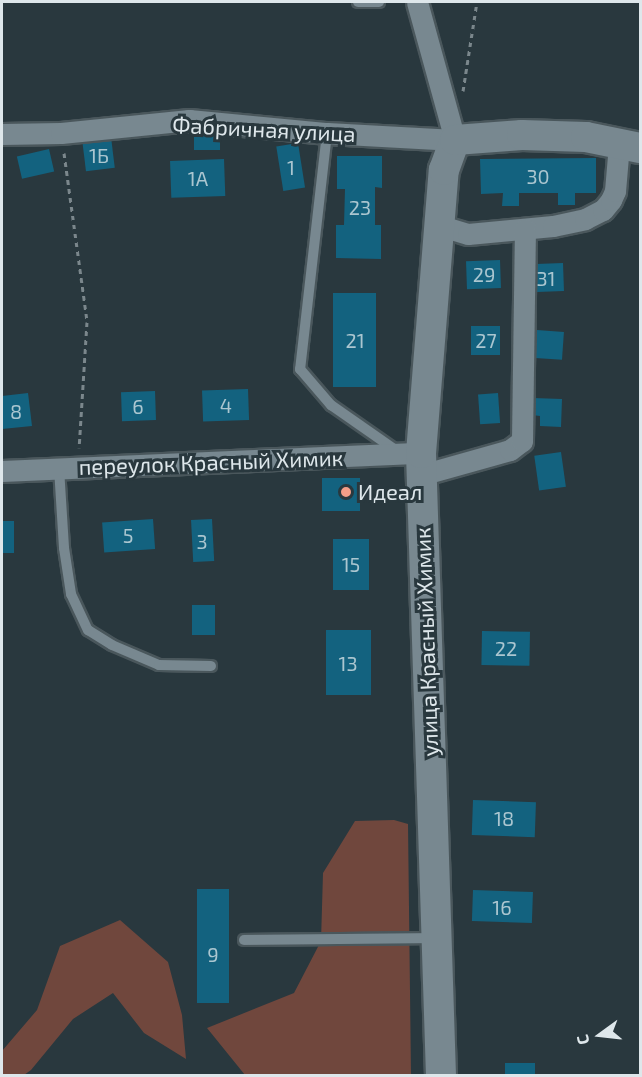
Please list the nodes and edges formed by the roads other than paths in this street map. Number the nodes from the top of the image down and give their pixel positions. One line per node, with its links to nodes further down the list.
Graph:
1 (358, 2): 2 (lane)
2 (379, 2)
3 (417, 2): 6 (street)
4 (327, 133): 5 (street, Фабричная улица); 6 (street, Фабричная улица); 10 (lane)
5 (2, 134)
6 (455, 140): 7 (street); 8 (street, улица Красный Химик)
7 (630, 146): 9 (street)
8 (438, 225): 9 (street); 10 (street, улица Красный Химик)
9 (525, 229): 10 (street, переулок Красный Химик)
10 (414, 461): 11 (street, переулок Красный Химик); 14 (street, улица Красный Химик)
11 (69, 468): 12 (street, переулок Красный Химик); 13 (lane)
12 (2, 471)
13 (211, 666)
14 (438, 938): 15 (lane); 16 (street, улица Красный Химик)
15 (244, 940)
16 (441, 1076)

